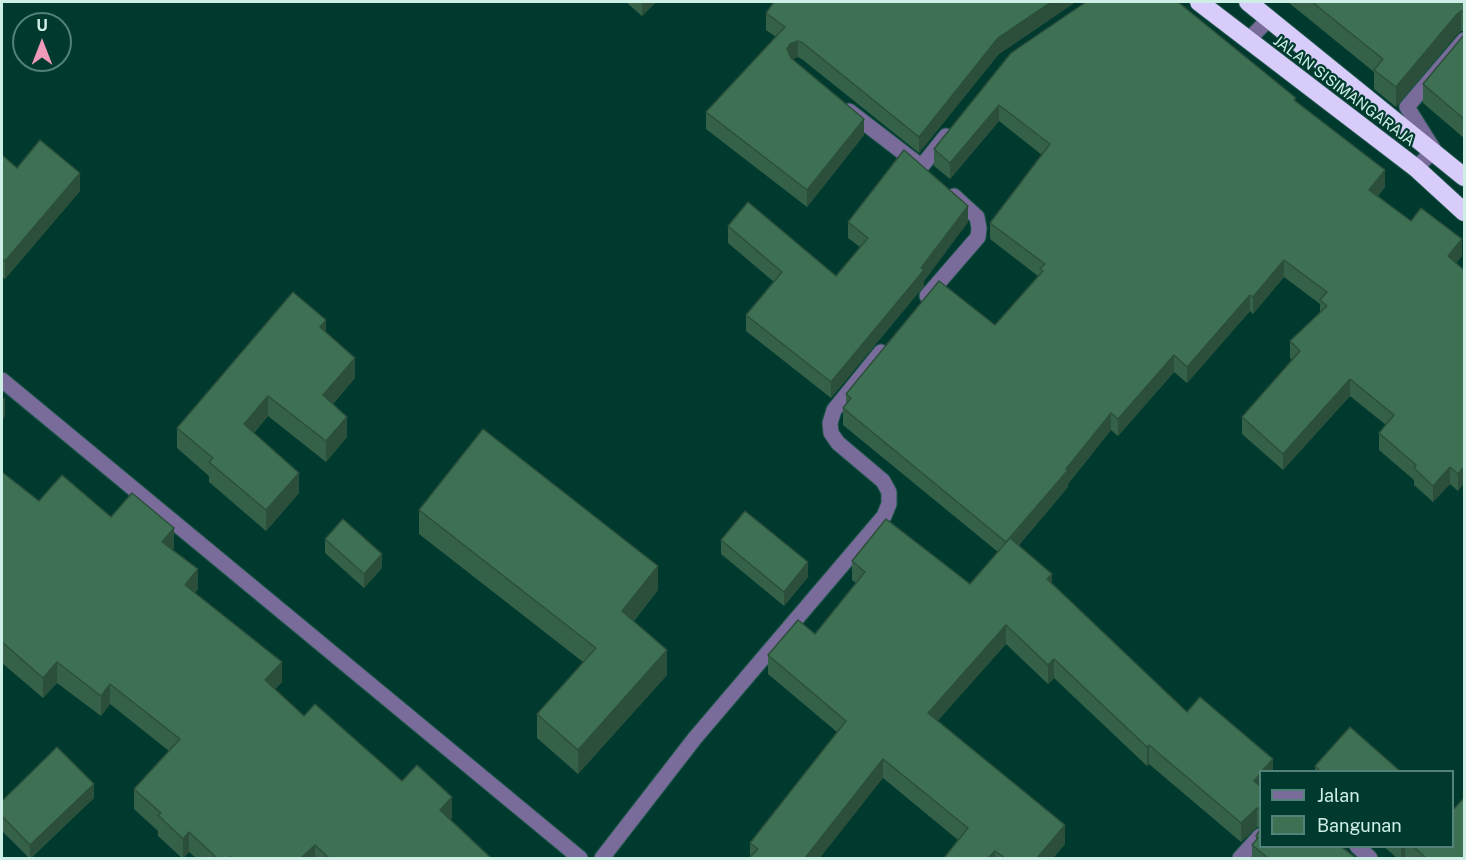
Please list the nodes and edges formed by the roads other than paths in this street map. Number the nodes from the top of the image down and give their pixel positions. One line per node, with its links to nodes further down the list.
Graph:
1 (1199, 2): 4 (highway, JALAN SISIMANGARAJA)
2 (1247, 2): 3 (highway, JALAN SISIMANGARAJA)
3 (1269, 19): 4 (street); 8 (highway, JALAN SISIMANGARAJA)
4 (1248, 40): 9 (highway, JALAN SISIMANGARAJA)
5 (1464, 40): 8 (street)
6 (839, 102): 7 (street)
7 (956, 124)
8 (1434, 150): 9 (street); 10 (highway, JALAN SISIMANGARAJA)
9 (1416, 168): 12 (highway, JALAN SISIMANGARAJA)
10 (1464, 177)
11 (945, 188): 13 (street)
12 (1464, 212)
13 (919, 306)
14 (893, 338): 18 (street)
15 (2, 380): 17 (street)
16 (1259, 837): 19 (street)
17 (580, 858)
18 (602, 858)
19 (1240, 858)

